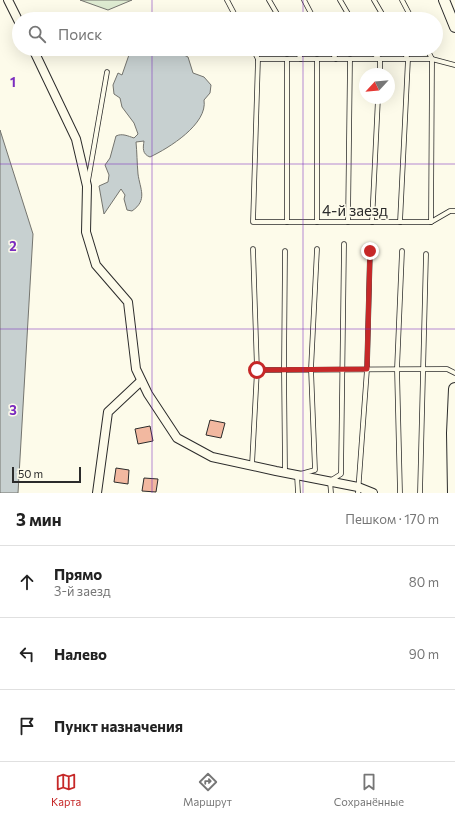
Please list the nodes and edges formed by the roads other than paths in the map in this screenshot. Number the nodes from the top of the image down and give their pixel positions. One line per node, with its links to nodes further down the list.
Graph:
1 (8, 0): 9 (street)
2 (227, 0): 10 (lane)
3 (269, 0): 11 (lane)
4 (304, 0): 12 (lane)
5 (340, 0): 13 (lane)
6 (374, 0): 14 (lane)
7 (402, 0): 15 (lane)
8 (444, 0): 16 (street)
9 (14, 12)
10 (233, 12)
11 (276, 12)
12 (310, 12)
13 (347, 12)
14 (381, 12)
15 (408, 12)
16 (455, 27)
17 (36, 56): 37 (street)
18 (256, 56): 24 (lane)
19 (300, 56): 26 (lane)
20 (334, 56): 28 (lane)
21 (376, 56): 30 (lane)
22 (406, 56): 31 (lane)
23 (430, 56): 32 (lane)
24 (258, 59): 25 (lane); 39 (lane, 4-й заезд)
25 (287, 59): 26 (lane); 39 (lane)
26 (301, 59): 27 (lane)
27 (317, 59): 28 (lane); 40 (lane)
28 (336, 59): 29 (lane)
29 (350, 59): 30 (lane); 41 (lane)
30 (380, 59): 31 (lane); 34 (lane)
31 (408, 59): 32 (lane); 43 (lane)
32 (432, 59): 33 (lane); 44 (lane)
33 (455, 65)
34 (380, 68)
35 (107, 72): 37 (lane)
36 (378, 104): 42 (lane)
37 (87, 186): 60 (street)
38 (455, 211): 44 (lane)
39 (287, 222): 40 (lane, 4-й заезд)
40 (317, 222): 41 (lane, 4-й заезд)
41 (348, 222): 42 (lane, 4-й заезд)
42 (372, 222): 43 (lane, 4-й заезд)
43 (400, 222): 44 (lane, 4-й заезд)
44 (431, 222)
45 (344, 244): 54 (lane)
46 (253, 249): 58 (lane)
47 (317, 249): 53 (lane)
48 (285, 251): 52 (lane)
49 (370, 251): 55 (lane)
50 (402, 251): 56 (lane)
51 (426, 254): 57 (lane)
52 (284, 369): 53 (lane); 58 (lane); 63 (lane)
53 (311, 369): 54 (lane); 64 (lane)
54 (342, 369): 55 (lane); 65 (lane)
55 (367, 369): 56 (lane); 66 (lane)
56 (397, 369): 57 (lane); 71 (lane)
57 (424, 369): 59 (lane); 72 (lane)
58 (257, 370): 62 (lane)
59 (455, 373)
60 (141, 381): 62 (street); 67 (street)
61 (455, 389): 73 (main road)
62 (252, 466): 63 (street)
63 (285, 473): 64 (street)
64 (297, 475): 65 (street); 68 (lane)
65 (330, 481): 66 (street); 69 (lane)
66 (358, 490): 70 (street)
67 (97, 493)
68 (298, 493)
69 (331, 493)
70 (373, 493)
71 (400, 493)
72 (420, 493)
73 (454, 493)

